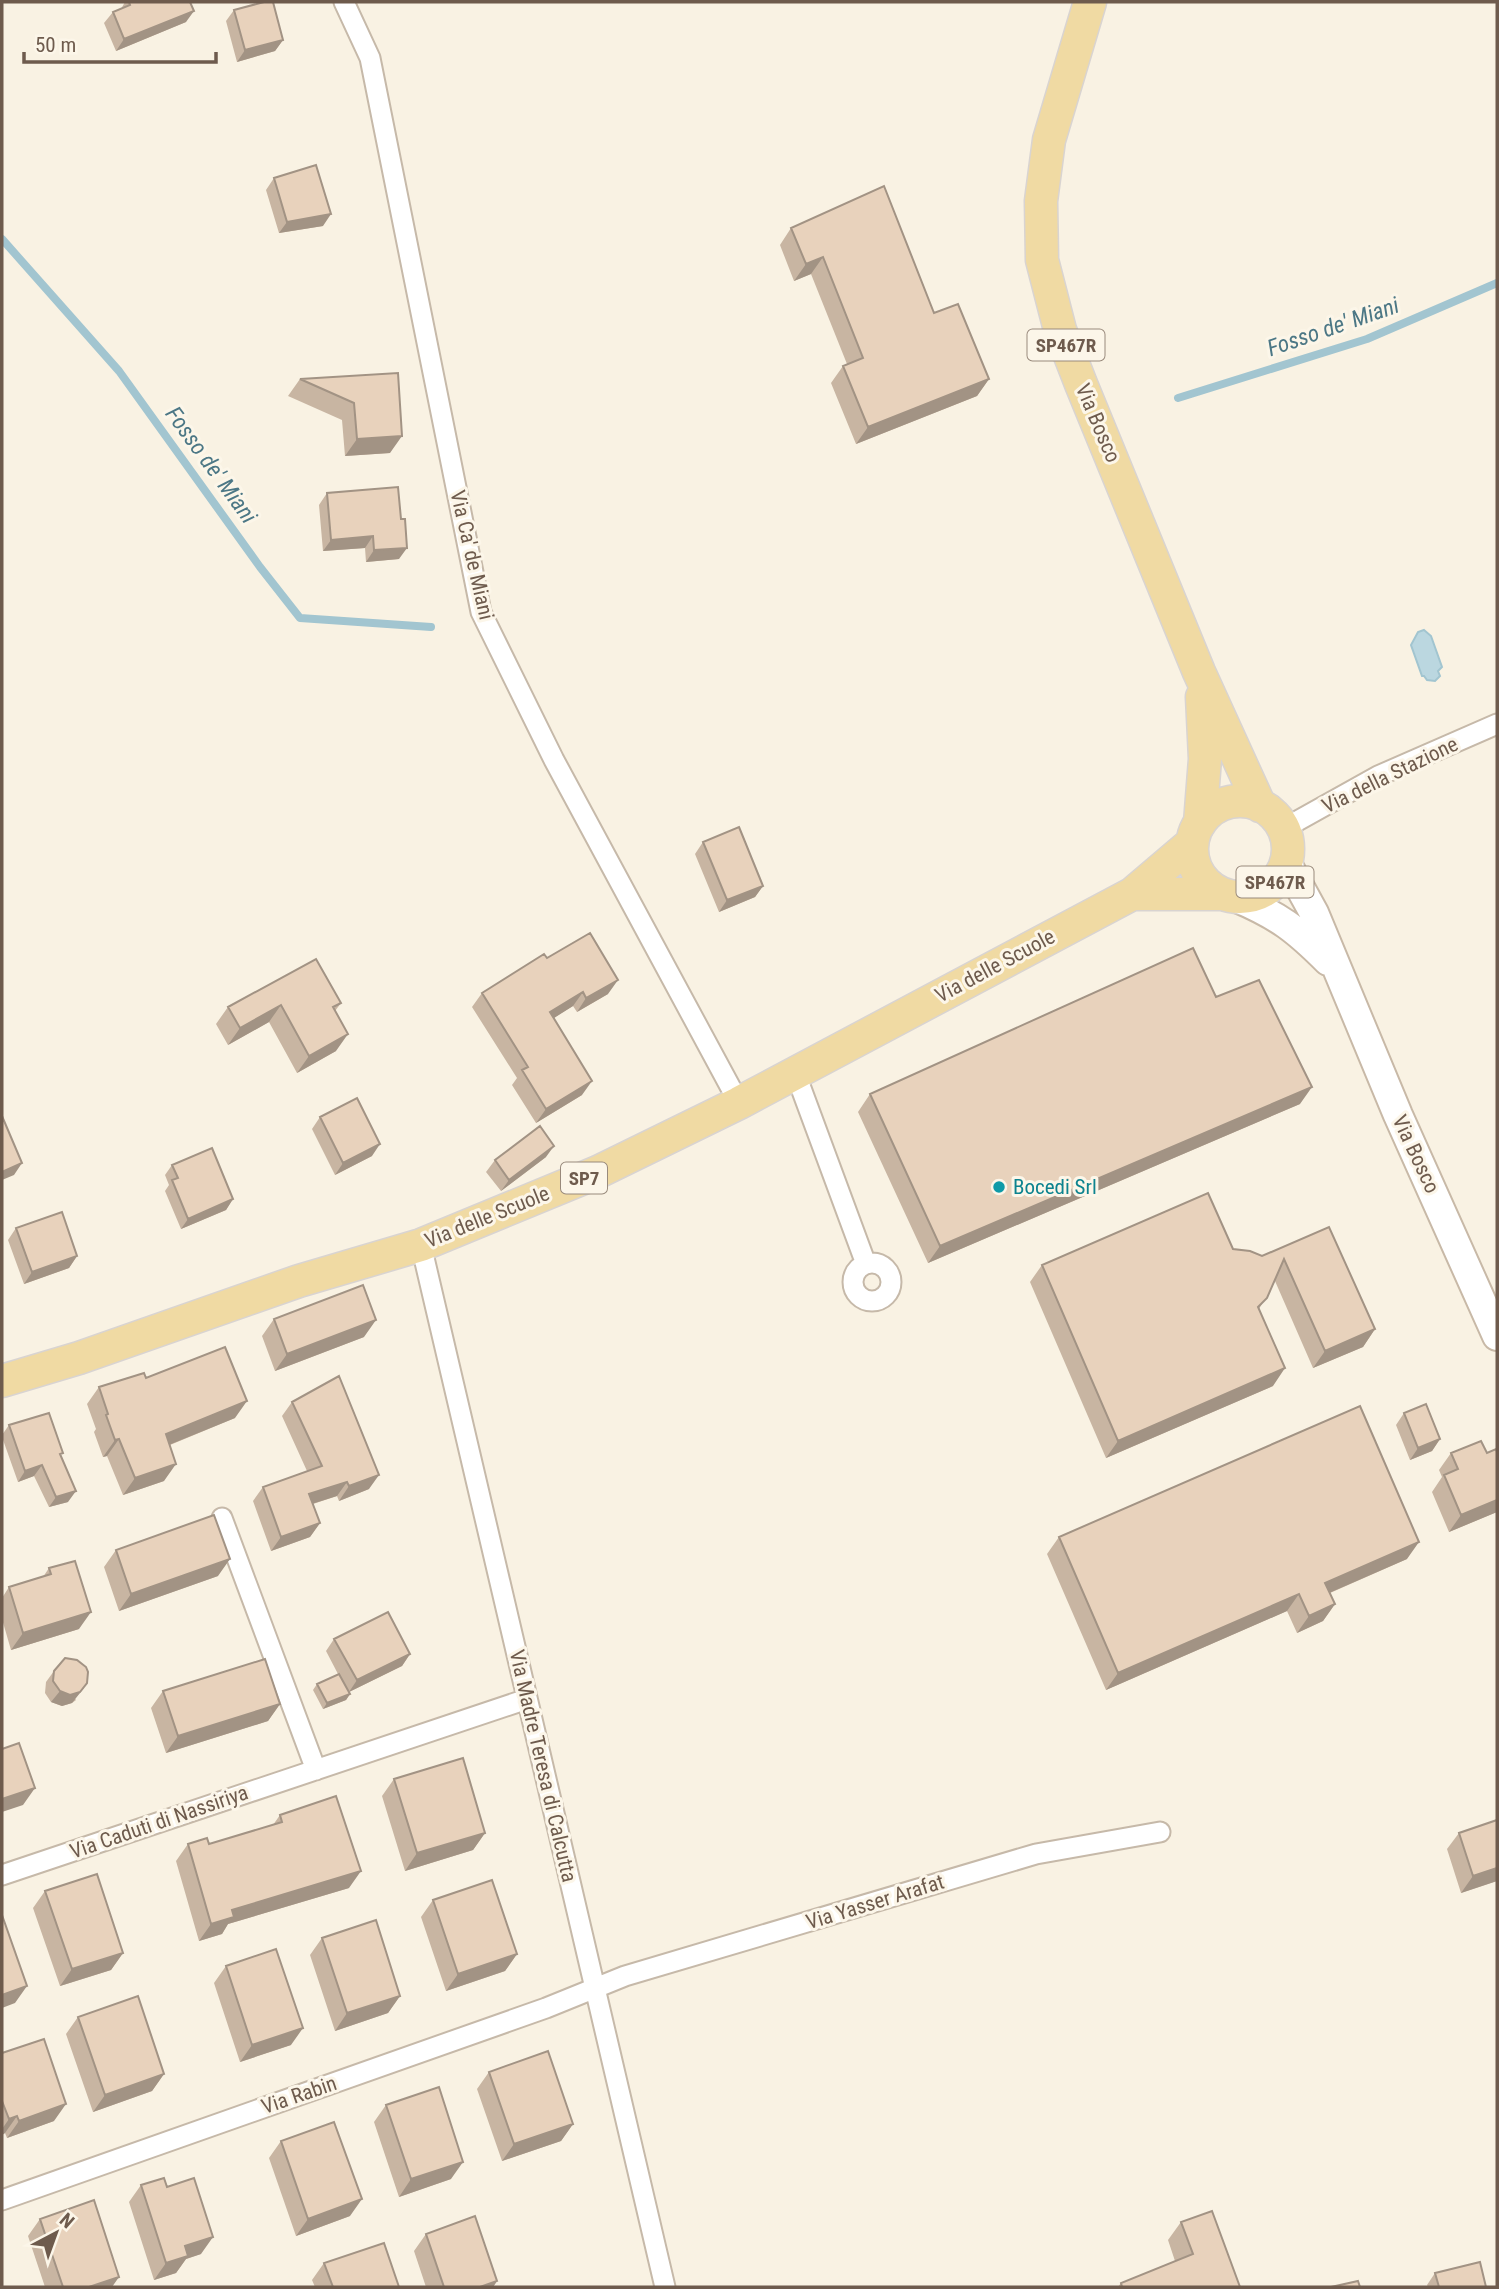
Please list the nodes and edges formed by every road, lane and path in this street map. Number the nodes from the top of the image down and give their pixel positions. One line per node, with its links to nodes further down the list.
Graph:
1 (344, 2): 13 (street, Via Ca' de Miani)
2 (1090, 2): 3 (main road, Via Bosco / SP467R)
3 (1199, 671): 5 (main road, Via Bosco / SP467R); 7 (main road, Via Bosco / SP467R)
4 (1497, 724): 6 (street, Via della Stazione)
5 (1260, 806): 6 (main road, Via Bosco / SP467R); 7 (main road)
6 (1283, 829): 8 (main road, Via Bosco / SP467R)
7 (1196, 833): 9 (main road, Via delle Scuole / SP7); 10 (main road, Via Bosco / SP467R)
8 (1286, 862): 10 (main road, SP467R); 11 (main road, Via Bosco / SP467R)
9 (1132, 894): 10 (main road, Via delle Scuole / SP7); 12 (main road, Via delle Scuole / SP7)
10 (1229, 896): 11 (main road, Via Bosco / SP467R)
11 (1337, 970): 16 (main road, Via Bosco / SP467R)
12 (795, 1072): 13 (main road, Via delle Scuole / SP7); 15 (street)
13 (739, 1102): 14 (main road, Via delle Scuole / SP7)
14 (421, 1245): 17 (main road, Via delle Scuole / SP7); 19 (street, Via Madre Teresa di Calcutta)
15 (866, 1264)
16 (1497, 1336)
17 (2, 1381)
18 (222, 1518): 20 (street)
19 (527, 1699): 20 (street, Via Caduti di Nassiriya); 23 (street, Via Madre Teresa di Calcutta)
20 (316, 1770): 22 (street, Via Caduti di Nassiriya)
21 (1160, 1832): 23 (street, Via Yasser Arafat)
22 (2, 1875)
23 (595, 1987): 24 (street, Via Rabin); 25 (street, Via Madre Teresa di Calcutta)
24 (2, 2200)
25 (665, 2287)

